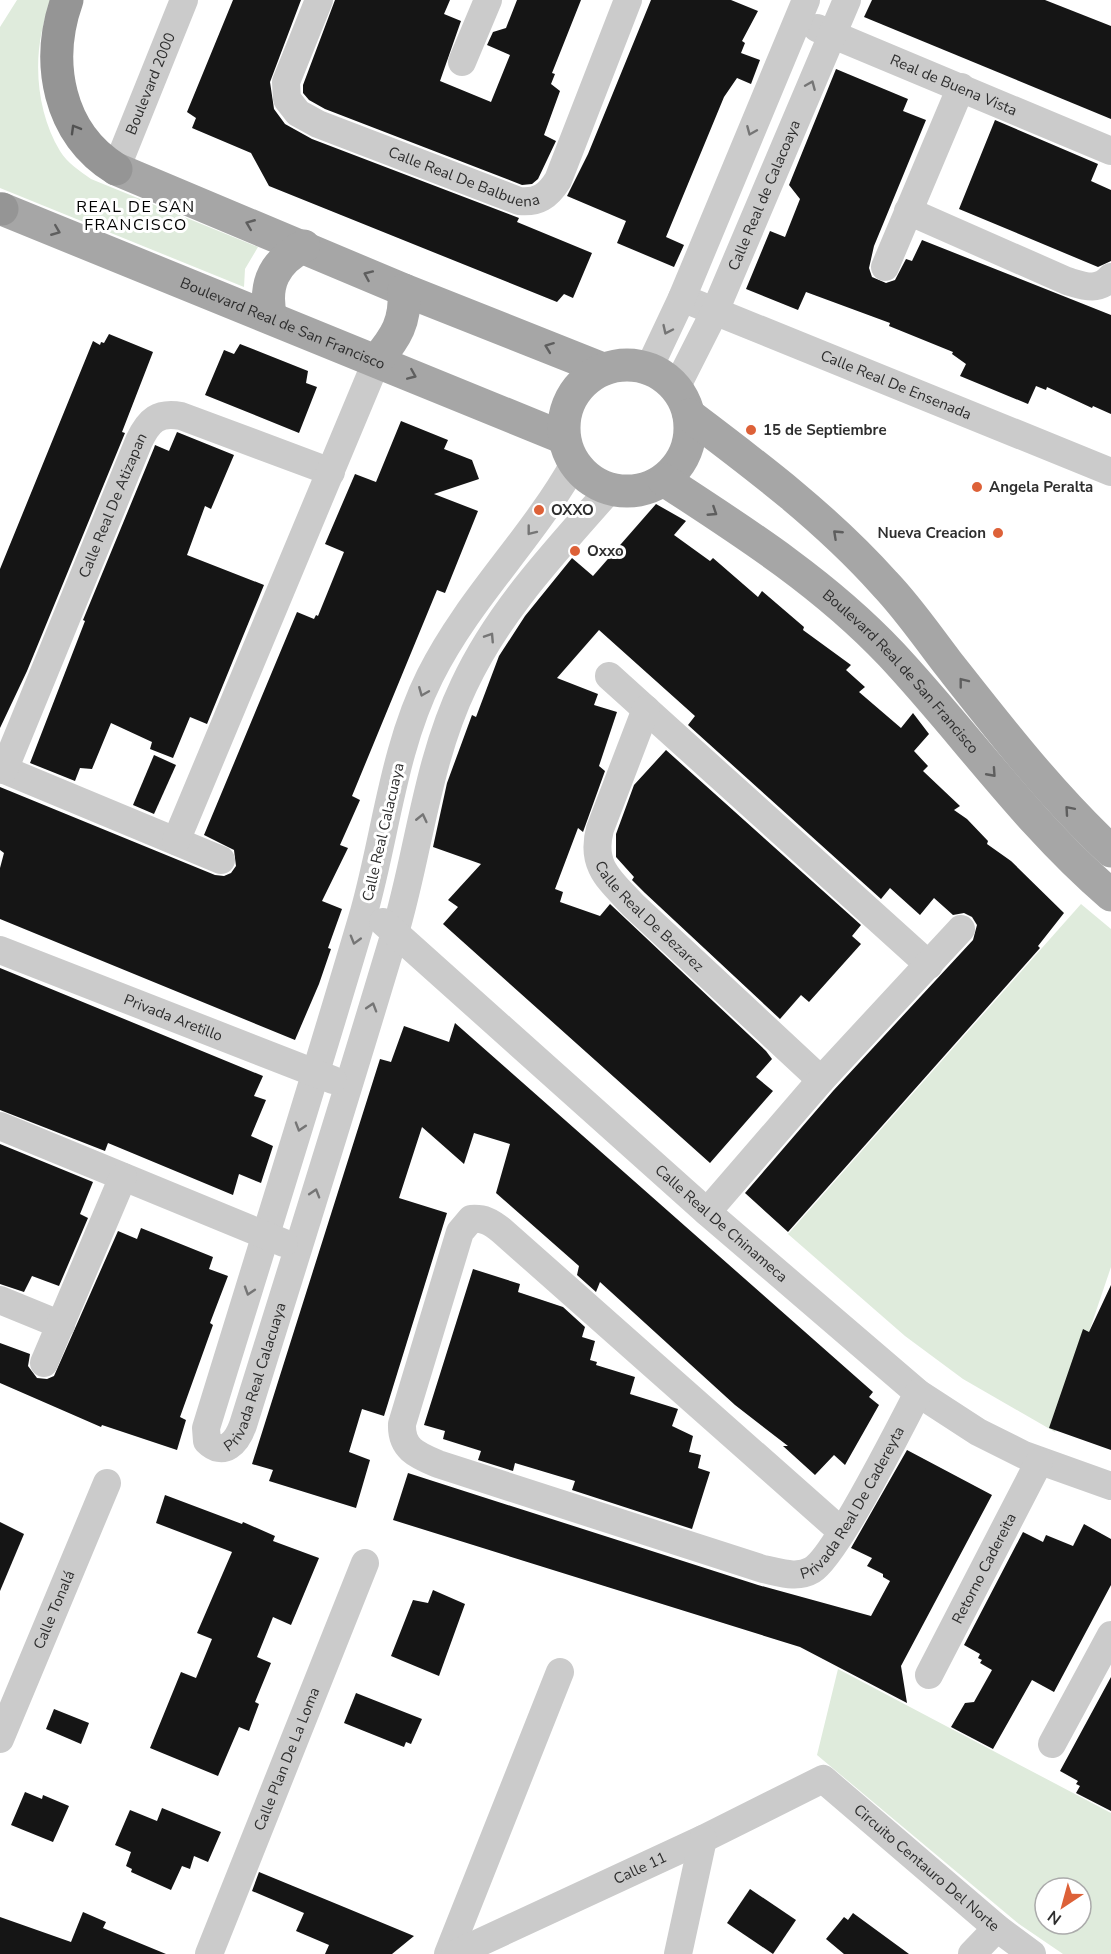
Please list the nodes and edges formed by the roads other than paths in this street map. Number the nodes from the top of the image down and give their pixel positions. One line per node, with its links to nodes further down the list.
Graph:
1 (67, 0): 12 (highway, one-way to 1)
2 (183, 0): 12 (street, Boulevard 2000)
3 (319, 0): 5 (street, Calle Real De Balbuena)
4 (488, 0): 9 (street)
5 (628, 0)
6 (847, 0): 8 (street, Calle Real de Calacoaya)
7 (802, 10): 8 (street, Real de Buena Vista); 19 (street, one-way to 19)
8 (832, 34): 10 (street, Real de Buena Vista); 20 (street, Calle Real de Calacoaya, one-way to 8)
9 (462, 62)
10 (961, 87): 11 (street, Real de Buena Vista); 14 (street)
11 (1111, 151)
12 (116, 169): 15 (main road, one-way to 12)
13 (1, 209): 21 (main road, Boulevard Real de San Francisco, one-way to 21)
14 (908, 211): 16 (street); 17 (street)
15 (304, 246): 18 (main road, one-way to 15); 21 (main road)
16 (885, 267)
17 (1111, 277)
18 (404, 290): 22 (main road); 24 (main road, one-way to 18)
19 (682, 298): 20 (street, Calle Real De Ensenada); 23 (street, one-way to 23)
20 (715, 311): 25 (street, Calle Real de Calacoaya); 28 (street, Calle Real De Ensenada)
21 (271, 318): 22 (main road, Boulevard Real de San Francisco)
22 (377, 360): 26 (main road, Boulevard Real de San Francisco, one-way to 26); 27 (street)
23 (649, 368): 24 (main road); 25 (main road)
24 (603, 369): 26 (main road)
25 (683, 401): 29 (main road); 35 (main road, one-way to 25)
26 (569, 451): 30 (main road); 38 (street, Calle Real Calacuaya, one-way to 38)
27 (331, 472): 33 (street, Calle Real De Atizapan); 34 (street)
28 (1111, 472)
29 (664, 480): 30 (main road); 37 (main road, Boulevard Real de San Francisco, one-way to 37)
30 (610, 489): 40 (street, one-way to 30)
31 (609, 676): 32 (street)
32 (646, 709): 42 (street); 44 (street, Calle Real De Bezarez)
33 (2, 769): 34 (street, Calle Real De Atizapan)
34 (176, 841): 36 (street, Calle Real De Atizapan)
35 (1111, 851)
36 (221, 860)
37 (1111, 895)
38 (365, 908): 40 (street, Calle Real De Chinameca); 43 (street, Calle Real Calacuaya, one-way to 43)
39 (961, 929): 42 (street)
40 (395, 933): 45 (street, one-way to 40); 48 (street, Calle Real De Chinameca)
41 (0, 950): 43 (street, Privada Aretillo)
42 (929, 965): 44 (street)
43 (316, 1073): 45 (street, Privada Aretillo); 49 (street, Calle Real Calacuaya, one-way to 49)
44 (821, 1080): 48 (street)
45 (348, 1085): 50 (street, one-way to 45)
46 (0, 1126): 47 (street)
47 (123, 1177): 49 (street); 52 (street)
48 (706, 1212): 54 (street, Calle Real De Chinameca)
49 (267, 1235): 50 (street); 50 (street, Privada Real Calacuaya, one-way to 50)
50 (298, 1249)
51 (0, 1300): 52 (street)
52 (61, 1325): 53 (street)
53 (44, 1363)
54 (918, 1393): 55 (street, Calle Real De Chinameca); 58 (street, Privada Real De Cadereyta)
55 (1039, 1462): 57 (street, Calle Real De Chinameca); 62 (street, Retorno Cadereita)
56 (107, 1483): 63 (street, Calle Tonalá)
57 (1111, 1486)
58 (841, 1531): 58 (street, Privada Real De Cadereyta)
59 (365, 1563): 68 (street, Calle Plan De La Loma)
60 (1111, 1635): 64 (street)
61 (560, 1672): 69 (street)
62 (929, 1675)
63 (0, 1739)
64 (1052, 1744)
65 (823, 1779): 66 (street, Calle 11); 67 (street, Circuito Centauro Del Norte)
66 (703, 1839): 70 (street, Calle 11); 71 (street)
67 (997, 1928): 72 (street); 73 (street, Circuito Centauro Del Norte)
68 (209, 1954)
69 (448, 1954)
70 (455, 1954)
71 (678, 1954)
72 (972, 1954)
73 (1032, 1954)

